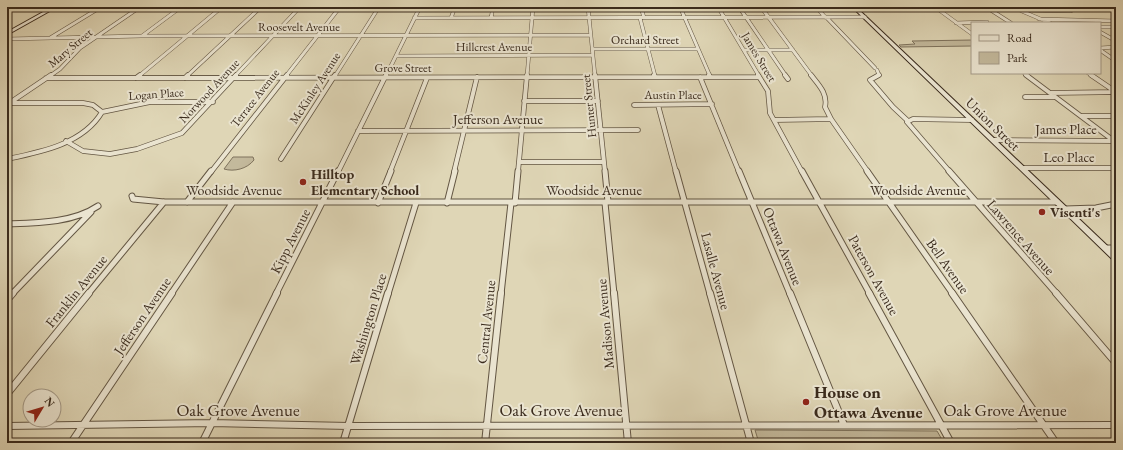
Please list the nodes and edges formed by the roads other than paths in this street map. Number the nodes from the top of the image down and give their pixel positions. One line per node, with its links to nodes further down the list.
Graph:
1 (55, 7): 51 (street)
2 (101, 7): 62 (street)
3 (140, 7): 63 (street, Mary Street)
4 (182, 7): 52 (street)
5 (222, 7): 53 (street)
6 (261, 7): 54 (street)
7 (300, 7): 55 (street, Norwood Avenue)
8 (340, 7): 56 (street, Terrace Avenue)
9 (379, 7): 57 (street, McKinley Avenue)
10 (420, 7): 27 (street, Kipp Avenue)
11 (456, 7): 28 (street)
12 (494, 7): 29 (street)
13 (533, 7): 30 (street, Central Avenue)
14 (588, 7): 31 (street, Hunter Street)
15 (641, 7): 32 (street)
16 (680, 7): 33 (street)
17 (718, 7): 34 (street, James Street)
18 (739, 7): 35 (street)
19 (761, 7): 36 (street, Bell Avenue)
20 (816, 7): 37 (street)
21 (854, 7): 38 (street, Union Street)
22 (935, 7): 43 (street)
23 (986, 7): 41 (street)
24 (1012, 7): 26 (street)
25 (1064, 7): 26 (street)
26 (1018, 10): 39 (street)
27 (414, 18): 28 (street); 58 (street, Kipp Avenue)
28 (452, 18): 29 (street)
29 (491, 18): 30 (street)
30 (532, 18): 31 (street); 59 (street, Central Avenue)
31 (590, 18): 32 (street); 60 (street, Hunter Street)
32 (642, 18): 33 (street); 67 (street)
33 (684, 18): 34 (street); 68 (street)
34 (724, 18): 35 (street); 70 (street, James Street)
35 (747, 18): 36 (street); 71 (street)
36 (769, 18): 37 (street); 72 (street, Bell Avenue)
37 (826, 18): 38 (street); 113 (street, Lawrence Avenue)
38 (865, 18): 112 (street, Union Street)
39 (1039, 18): 40 (street); 42 (street)
40 (1116, 21)
41 (1009, 22)
42 (1048, 22)
43 (956, 23): 44 (street); 49 (street)
44 (971, 23)
45 (1101, 27): 47 (street)
46 (1116, 27): 47 (street)
47 (1109, 28): 48 (street)
48 (1116, 31)
49 (971, 33)
50 (1101, 33): 64 (street)
51 (7, 34)
52 (141, 36): 53 (street, Roosevelt Avenue); 63 (street, Roosevelt Avenue)
53 (187, 36): 54 (street, Roosevelt Avenue); 88 (street)
54 (230, 36): 55 (street, Roosevelt Avenue); 89 (street)
55 (274, 36): 56 (street, Roosevelt Avenue); 90 (street, Norwood Avenue)
56 (316, 36): 57 (street, Roosevelt Avenue); 91 (street, Terrace Avenue)
57 (360, 36): 58 (street, Roosevelt Avenue); 92 (street, McKinley Avenue)
58 (406, 36): 59 (street, Roosevelt Avenue); 75 (street, Kipp Avenue)
59 (530, 36): 60 (street, Roosevelt Avenue); 76 (street, Central Avenue)
60 (591, 36): 66 (street, Hunter Street)
61 (7, 39): 62 (street, Roosevelt Avenue)
62 (50, 39): 63 (street, Roosevelt Avenue)
63 (94, 39): 87 (street, Mary Street)
64 (1116, 41)
65 (1116, 47): 69 (street)
66 (593, 49): 67 (street, Orchard Street); 74 (street, Hunter Street)
67 (648, 49): 68 (street, Orchard Street); 84 (street)
68 (698, 49): 86 (street)
69 (1101, 49)
70 (744, 50): 71 (street); 80 (street, James Street)
71 (768, 50): 72 (street); 95 (street)
72 (793, 50): 110 (street, Bell Avenue)
73 (1101, 50): 77 (street)
74 (593, 55): 76 (street, Hillcrest Avenue); 83 (street, Hunter Street)
75 (396, 56): 76 (street, Hillcrest Avenue); 93 (street, Kipp Avenue)
76 (528, 56): 82 (street, Central Avenue)
77 (1116, 61)
78 (1025, 74): 97 (street)
79 (1089, 74): 96 (street)
80 (759, 76): 86 (street, Grove Street); 111 (street, James Street)
81 (477, 77): 82 (street, Grove Street); 94 (street, Grove Street); 118 (street)
82 (526, 77): 83 (street, Grove Street); 100 (street, Central Avenue)
83 (596, 77): 84 (street, Grove Street); 101 (street, Hunter Street)
84 (655, 77): 85 (street, Grove Street)
85 (700, 77): 86 (street, Grove Street); 104 (street, Ottawa Avenue)
86 (710, 77)
87 (46, 78): 88 (street, Grove Street); 103 (street, Mary Street)
88 (136, 78): 89 (street, Grove Street)
89 (185, 78): 90 (street, Grove Street)
90 (235, 78): 91 (street, Grove Street); 102 (street, Norwood Avenue)
91 (284, 78): 92 (street, Grove Street); 131 (street, Terrace Avenue)
92 (333, 78): 93 (street, Grove Street); 124 (street, McKinley Avenue)
93 (385, 78): 94 (street, Grove Street); 116 (street, Kipp Avenue)
94 (427, 78): 117 (street)
95 (788, 79)
96 (1116, 92): 97 (street)
97 (1050, 93): 99 (street)
98 (1024, 97): 99 (street)
99 (1055, 97): 108 (street)
100 (524, 101): 101 (street); 119 (street, Central Avenue)
101 (598, 101): 114 (street, Hunter Street)
102 (213, 102): 107 (street, Logan Place); 122 (street, Norwood Avenue)
103 (9, 103): 107 (street)
104 (712, 104): 106 (street, Austin Place); 134 (street, Ottawa Avenue)
105 (634, 105): 106 (street, Austin Place)
106 (658, 105): 133 (street, Lasalle Avenue)
107 (102, 112): 122 (street)
108 (1081, 116): 109 (street); 121 (street)
109 (1116, 116)
110 (831, 119): 111 (street); 136 (street, Bell Avenue)
111 (774, 120): 135 (street, Paterson Avenue)
112 (972, 120): 113 (street); 120 (street, Union Street)
113 (908, 121): 137 (street, Lawrence Avenue)
114 (601, 130): 115 (street, Jefferson Avenue); 119 (street, Jefferson Avenue); 126 (street, Hunter Street)
115 (638, 130)
116 (358, 131): 117 (street, Jefferson Avenue); 139 (street, Kipp Avenue)
117 (406, 131): 118 (street, Jefferson Avenue); 140 (street)
118 (464, 131): 119 (street, Jefferson Avenue); 142 (street)
119 (522, 131): 125 (street, Central Avenue)
120 (993, 140): 121 (street, James Place); 127 (street, Union Street)
121 (1115, 141)
122 (66, 142): 123 (street)
123 (7, 159)
124 (281, 159)
125 (519, 162): 126 (street); 143 (street, Central Avenue)
126 (604, 162): 144 (street, Hunter Street)
127 (1022, 168): 128 (street, Leo Place); 138 (street, Union Street)
128 (1116, 168)
129 (132, 196): 130 (street, Woodside Avenue)
130 (164, 202): 131 (street, Woodside Avenue); 155 (street, Franklin Avenue)
131 (187, 202): 132 (street, Woodside Avenue)
132 (233, 202): 139 (street, Woodside Avenue); 159 (street, Jefferson Avenue)
133 (685, 202): 134 (street, Woodside Avenue); 144 (street, Woodside Avenue); 162 (street, Lasalle Avenue)
134 (752, 202): 135 (street, Woodside Avenue); 163 (street, Ottawa Avenue)
135 (819, 202): 136 (street, Woodside Avenue); 164 (street, Paterson Avenue)
136 (889, 202): 137 (street, Woodside Avenue); 157 (street, Bell Avenue)
137 (974, 202): 138 (street, Woodside Avenue); 154 (street, Lawrence Avenue)
138 (1057, 202): 147 (street, Union Street)
139 (323, 203): 140 (street, Woodside Avenue); 156 (street, Kipp Avenue)
140 (378, 203): 141 (street, Woodside Avenue)
141 (416, 203): 142 (street, Woodside Avenue); 166 (street, Washington Place)
142 (447, 203): 143 (street, Woodside Avenue)
143 (513, 203): 144 (street, Woodside Avenue); 160 (street, Central Avenue)
144 (607, 203): 161 (street, Madison Avenue)
145 (1116, 204): 147 (street)
146 (98, 206): 148 (street)
147 (1064, 209): 150 (street, Union Street)
148 (91, 212): 149 (street); 153 (street)
149 (7, 224)
150 (1106, 248): 151 (street); 152 (street, Union Street)
151 (1116, 248)
152 (1116, 258)
153 (7, 300)
154 (1116, 363)
155 (7, 394)
156 (212, 423): 159 (street, Oak Grove Avenue); 166 (street, Oak Grove Avenue); 168 (street, Kipp Avenue)
157 (1044, 424): 158 (street, Oak Grove Avenue); 164 (street, Oak Grove Avenue); 174 (street, Bell Avenue)
158 (1116, 424)
159 (83, 425): 165 (street, Oak Grove Avenue); 167 (street, Jefferson Avenue)
160 (486, 425): 161 (street, Oak Grove Avenue); 166 (street, Oak Grove Avenue); 170 (street, Central Avenue)
161 (626, 425): 162 (street, Oak Grove Avenue); 171 (street, Madison Avenue)
162 (746, 425): 163 (street, Oak Grove Avenue); 172 (street, Lasalle Avenue)
163 (844, 425): 164 (street, Oak Grove Avenue)
164 (940, 425): 173 (street, Paterson Avenue)
165 (7, 426)
166 (349, 426): 169 (street, Washington Place)
167 (71, 443)
168 (202, 443)
169 (343, 443)
170 (485, 443)
171 (628, 443)
172 (751, 443)
173 (951, 443)
174 (1056, 443)

